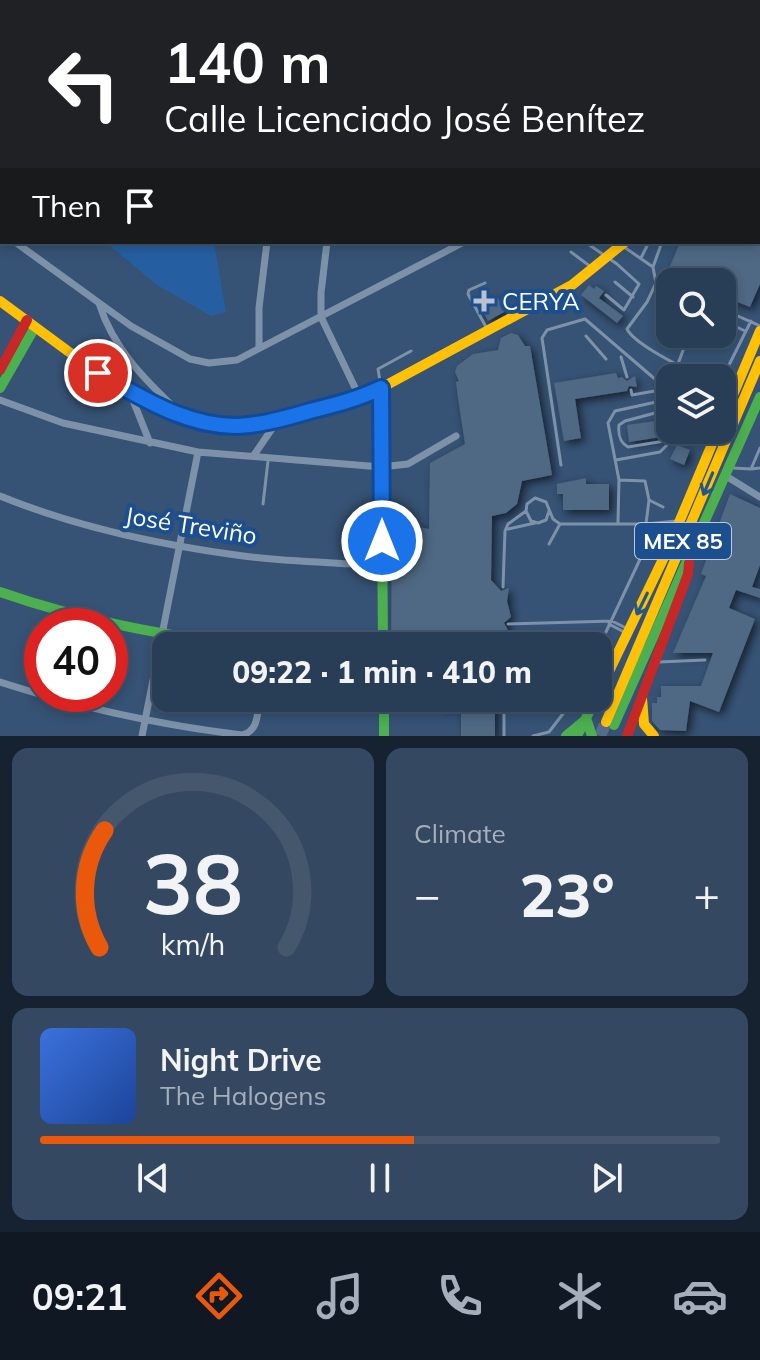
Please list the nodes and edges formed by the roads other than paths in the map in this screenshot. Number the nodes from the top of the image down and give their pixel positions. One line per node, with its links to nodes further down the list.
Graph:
1 (503, 0): 2 (street)
2 (520, 0)
3 (18, 244): 23 (street)
4 (267, 244): 33 (street)
5 (327, 244): 25 (street)
6 (460, 244): 25 (street)
7 (588, 244): 13 (lane)
8 (621, 244): 13 (main road)
9 (623, 244): 14 (lane)
10 (648, 244): 14 (lane)
11 (661, 244): 15 (lane)
12 (571, 252): 16 (lane)
13 (607, 257): 16 (main road); 21 (lane)
14 (641, 258): 15 (lane)
15 (653, 267): 19 (lane)
16 (593, 269): 30 (main road)
17 (615, 282): 21 (lane)
18 (485, 283): 30 (lane)
19 (656, 283): 39 (lane)
20 (606, 295): 21 (lane)
21 (633, 297)
22 (0, 301): 27 (main road)
23 (99, 301): 33 (street); 55 (street)
24 (736, 315): 26 (lane)
25 (321, 317): 33 (street); 51 (street)
26 (751, 321): 29 (lane); 31 (lane)
27 (31, 324): 41 (main road); 45 (main road); 47 (main road)
28 (736, 327): 31 (lane)
29 (760, 329): 44 (main road)
30 (488, 331): 46 (main road)
31 (745, 331): 40 (lane)
32 (586, 336): 37 (lane)
33 (259, 348)
34 (684, 348): 39 (lane)
35 (411, 351): 46 (lane)
36 (621, 357): 42 (lane)
37 (606, 359)
38 (760, 361): 93 (main road, MEX 85, one-way to 93)
39 (678, 364)
40 (729, 364)
41 (0, 370)
42 (627, 377)
43 (656, 380): 69 (lane)
44 (736, 386)
45 (0, 388)
46 (381, 388): 51 (main road); 70 (main road)
47 (129, 390): 55 (main road); 59 (street)
48 (631, 390): 49 (lane)
49 (656, 392)
50 (760, 397): 73 (main road, MEX 85)
51 (360, 398): 56 (main road)
52 (0, 400): 59 (street)
53 (656, 402): 68 (lane)
54 (656, 413): 58 (lane)
55 (184, 417): 56 (main road)
56 (278, 420): 66 (street)
57 (456, 436): 70 (street)
58 (656, 442)
59 (150, 443): 65 (street)
60 (667, 444): 68 (lane)
61 (707, 444): 63 (lane)
62 (712, 444): 63 (main road, MEX 85)
63 (711, 447): 82 (main road, MEX 85)
64 (760, 448): 72 (lane)
65 (198, 452): 66 (street); 91 (street)
66 (254, 455): 67 (street)
67 (269, 456): 70 (street); 78 (lane)
68 (614, 460): 74 (lane)
69 (561, 465)
70 (381, 467): 94 (main road)
71 (760, 468): 72 (lane)
72 (751, 469): 73 (lane)
73 (728, 472): 76 (street); 93 (main road, MEX 85)
74 (619, 480): 77 (lane); 84 (lane)
75 (0, 496): 91 (street, José Treviño)
76 (760, 497)
77 (649, 500): 79 (lane); 87 (lane)
78 (263, 504)
79 (663, 507)
80 (526, 511): 81 (lane); 83 (lane); 88 (lane)
81 (549, 511): 83 (lane); 86 (lane)
82 (680, 520): 85 (lane); 92 (main road, MEX 85)
83 (535, 523): 88 (lane)
84 (618, 523): 86 (lane); 87 (lane)
85 (657, 523): 87 (lane); 89 (lane)
86 (560, 524): 90 (lane)
87 (646, 524)
88 (505, 531): 95 (lane)
89 (648, 543): 92 (lane); 97 (lane)
90 (549, 544)
91 (181, 546): 94 (street, José Treviño); 99 (street)
92 (667, 551): 102 (main road, MEX 85, one-way to 102)
93 (689, 561): 105 (main road)
94 (382, 566): 100 (main road)
95 (503, 587)
96 (0, 592): 103 (main road)
97 (610, 622): 98 (lane); 101 (lane); 102 (lane)
98 (508, 624)
99 (163, 632)
100 (383, 632)
101 (606, 632)
102 (628, 632): 106 (main road, MEX 85)
103 (152, 634)
104 (705, 660): 105 (lane)
105 (656, 662): 109 (main road)
106 (612, 665)
107 (0, 682): 115 (street)
108 (152, 684): 115 (street)
109 (642, 698): 124 (main road); 125 (main road)
110 (258, 712): 115 (street)
111 (384, 712): 118 (main road)
112 (504, 712): 119 (lane)
113 (564, 712): 120 (lane)
114 (589, 712): 116 (main road, MEX 85)
115 (145, 718): 117 (street)
116 (586, 719): 121 (main road); 122 (main road, MEX 85); 123 (main road)
117 (142, 736)
118 (384, 736)
119 (504, 736)
120 (533, 736)
121 (566, 736)
122 (577, 736)
123 (592, 736)
124 (627, 736)
125 (654, 736)

